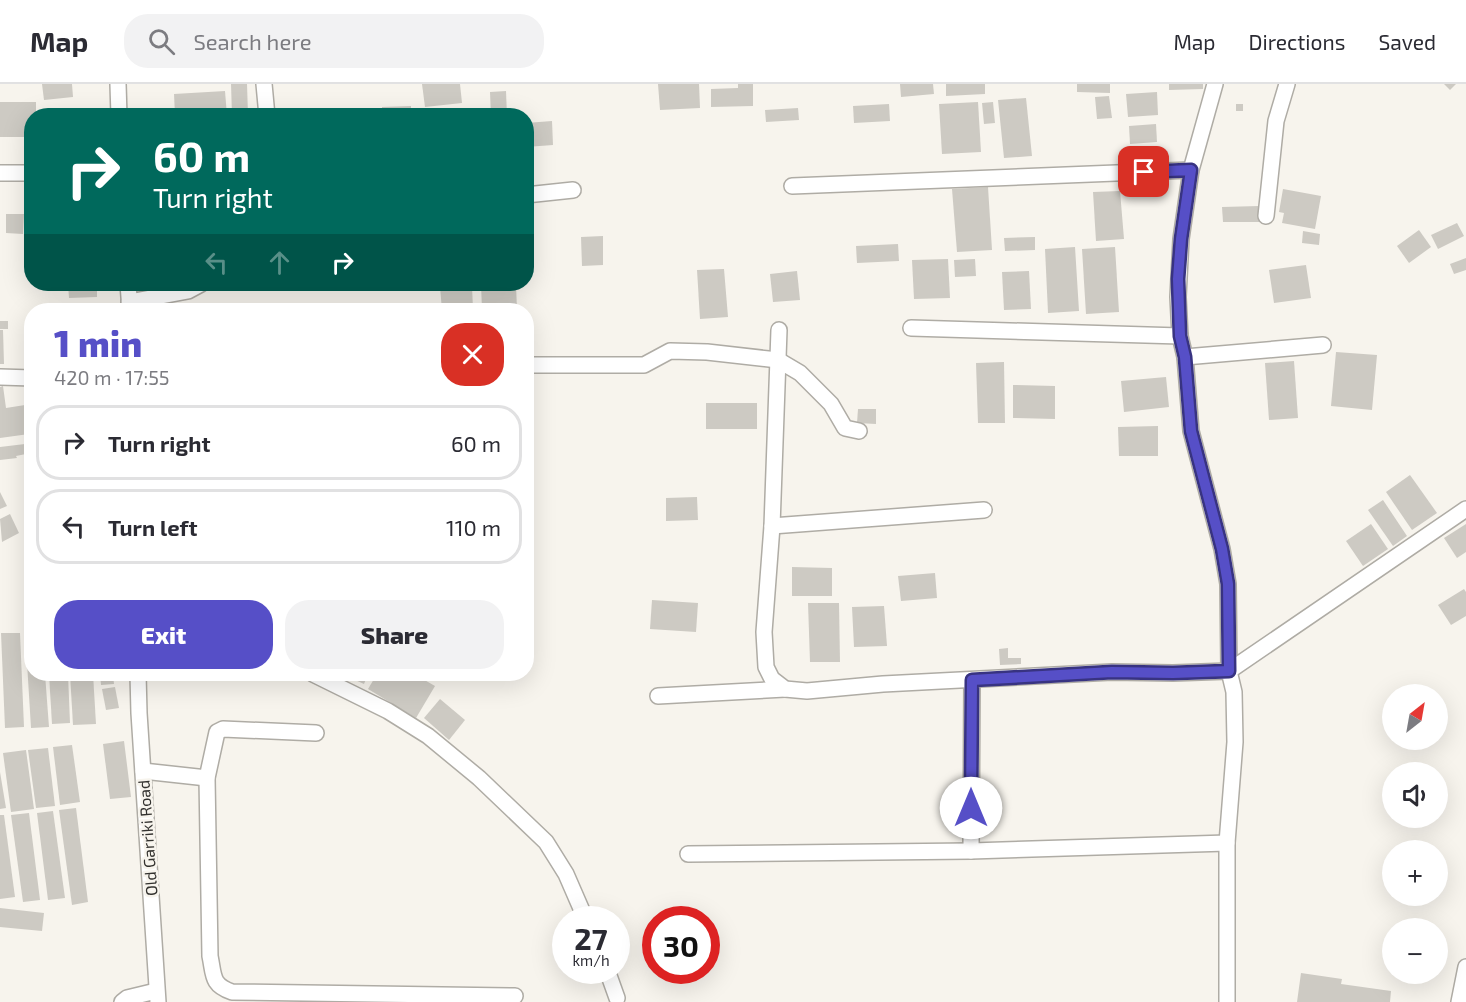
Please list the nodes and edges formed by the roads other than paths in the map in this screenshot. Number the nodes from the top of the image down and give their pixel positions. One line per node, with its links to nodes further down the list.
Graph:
1 (118, 84): 5 (street)
2 (264, 84): 6 (street)
3 (1215, 84): 7 (street)
4 (1287, 84): 13 (street)
5 (119, 108)
6 (266, 108)
7 (1191, 170): 10 (street); 18 (street)
8 (0, 173): 9 (street)
9 (24, 173)
10 (792, 186)
11 (573, 190): 12 (street)
12 (534, 194)
13 (1266, 216)
14 (188, 291): 15 (street)
15 (141, 303)
16 (911, 328): 18 (street)
17 (779, 330): 21 (street)
18 (1180, 336): 20 (street)
19 (1323, 345): 20 (street)
20 (1185, 357): 29 (street)
21 (778, 360): 22 (street); 25 (street); 28 (street)
22 (534, 365)
23 (0, 377): 24 (street)
24 (24, 378)
25 (859, 431)
26 (1466, 509): 29 (street)
27 (984, 510): 28 (street)
28 (772, 526): 33 (street)
29 (1229, 671): 30 (street); 38 (street)
30 (972, 680): 33 (street); 39 (street)
31 (138, 681): 36 (street, Old Garriki Road)
32 (328, 681): 41 (street)
33 (785, 689): 34 (street)
34 (658, 696)
35 (316, 733): 37 (street)
36 (142, 771): 37 (street); 44 (street, Old Garriki Road)
37 (207, 778): 45 (street)
38 (1227, 843): 39 (street); 48 (street)
39 (971, 851): 40 (street)
40 (688, 854)
41 (580, 906)
42 (1466, 967): 49 (street)
43 (612, 984): 46 (street)
44 (157, 996): 47 (street)
45 (515, 996)
46 (617, 998)
47 (122, 1002)
48 (1227, 1002)
49 (1459, 1002)

